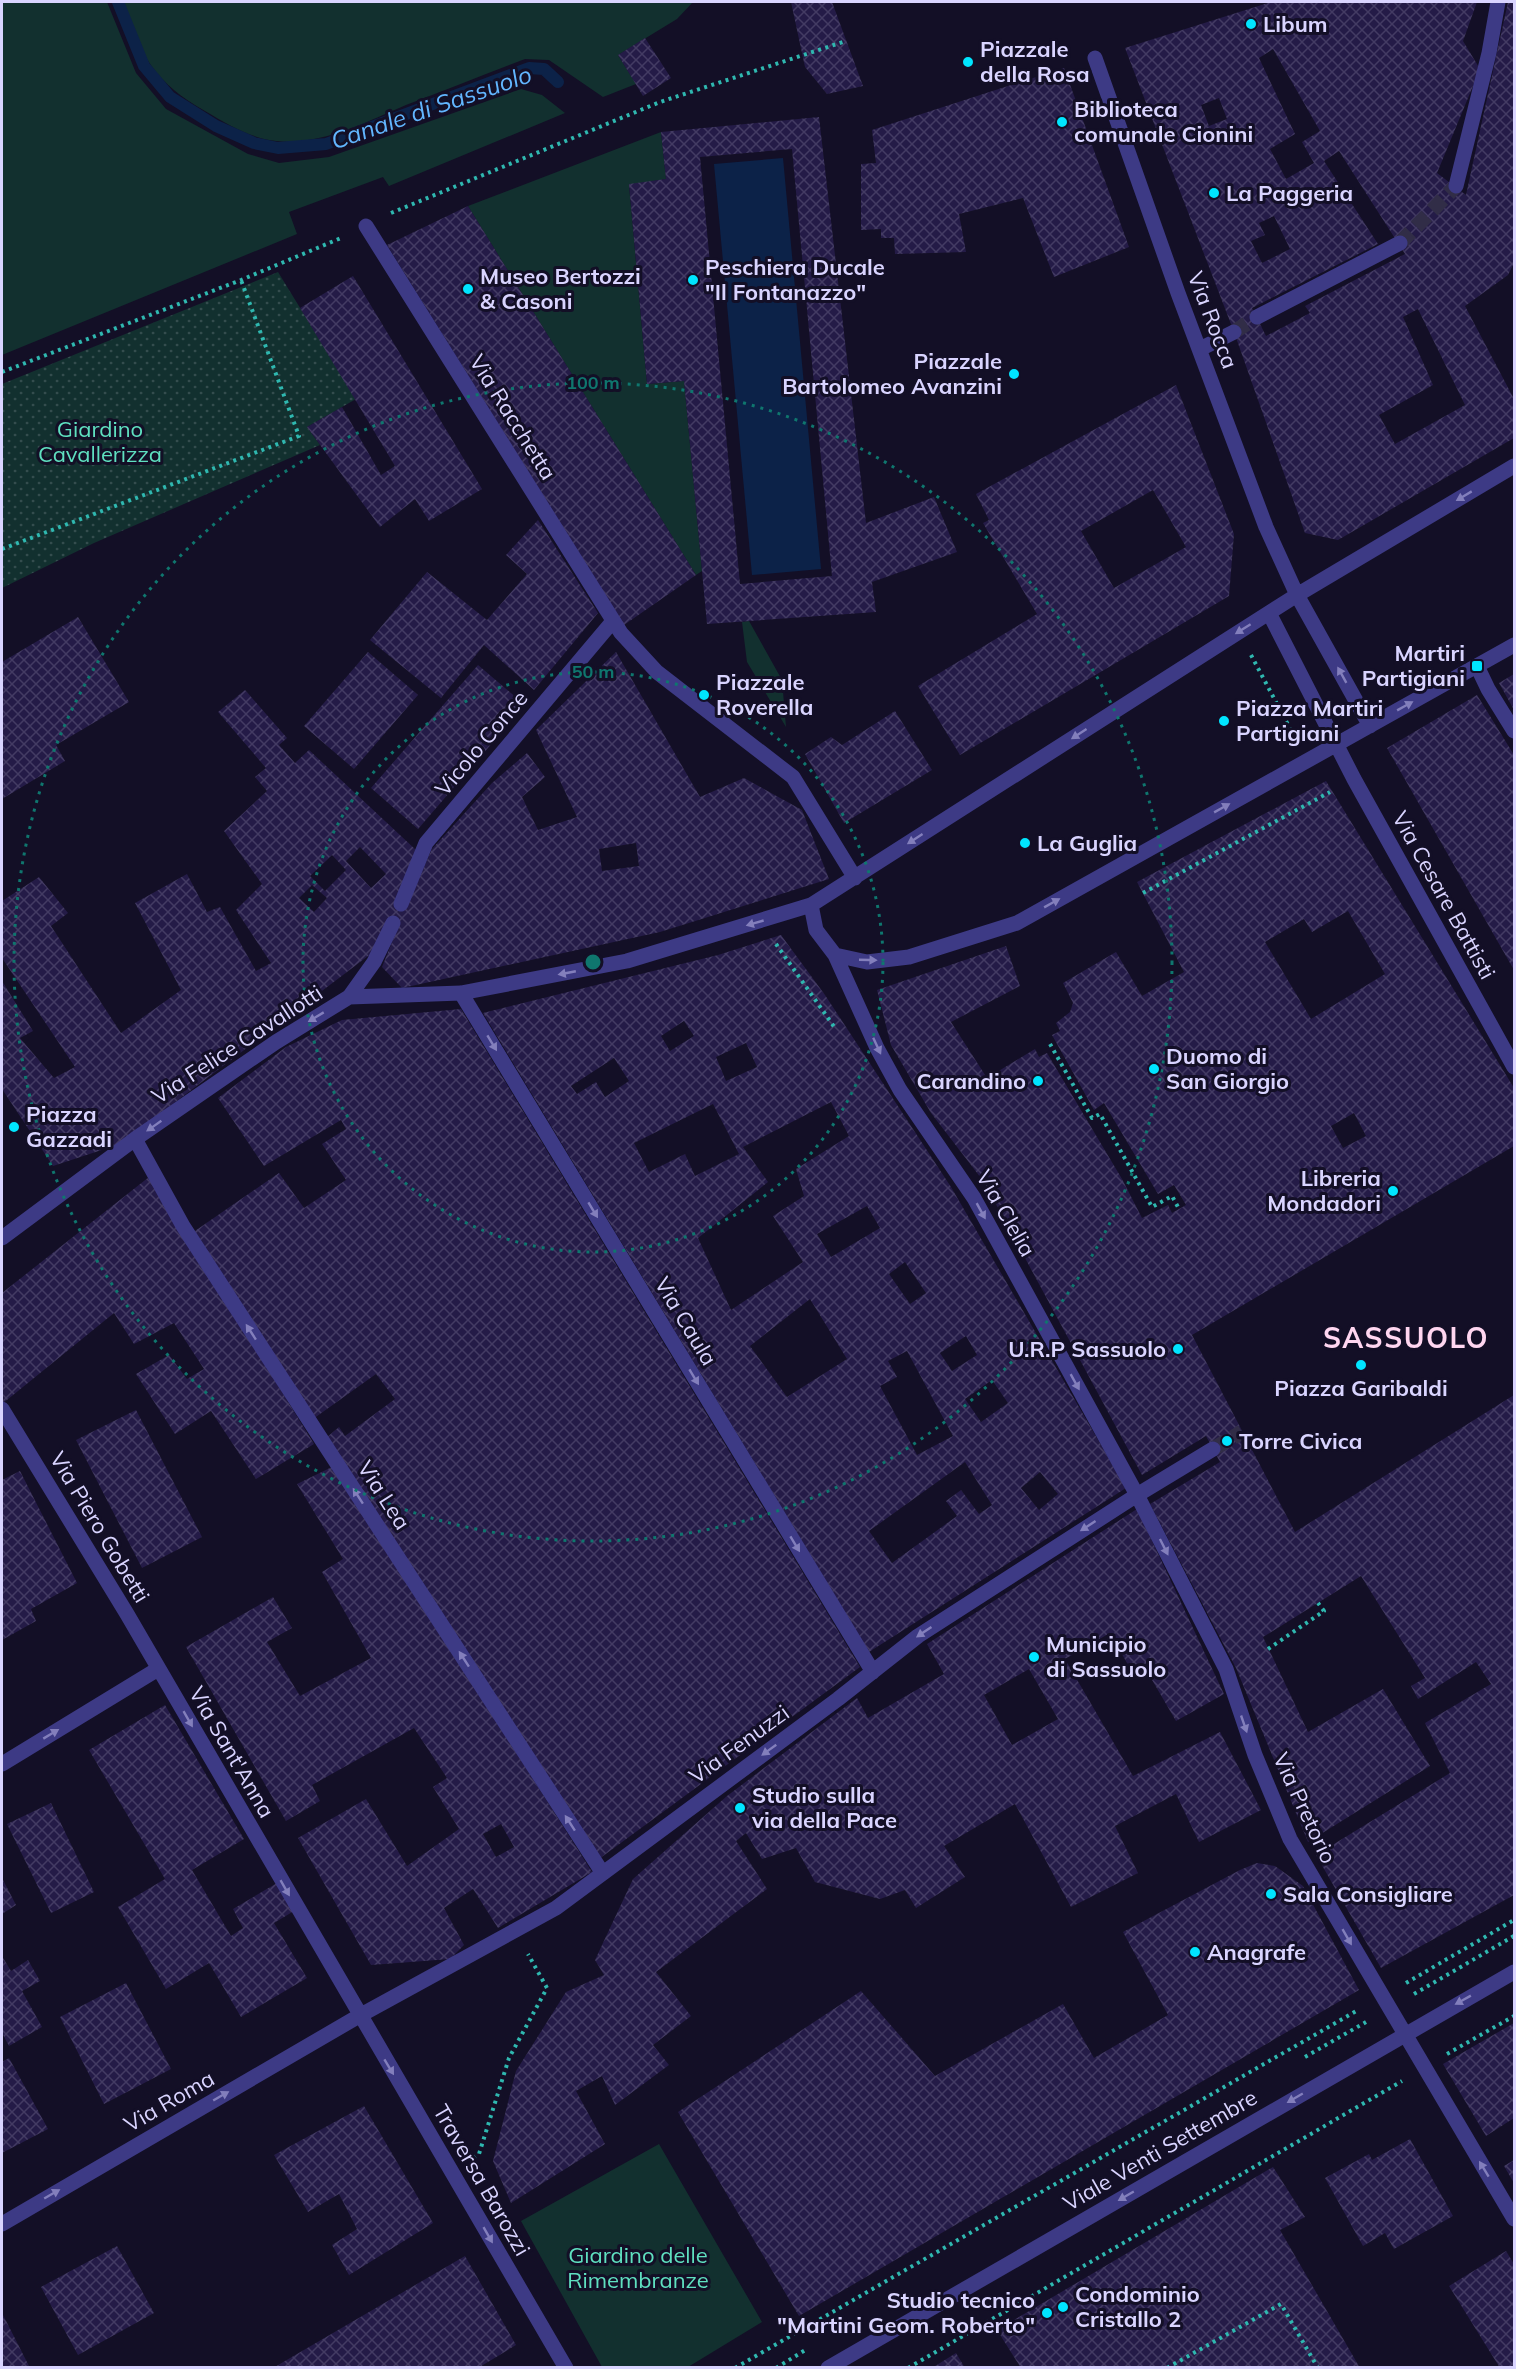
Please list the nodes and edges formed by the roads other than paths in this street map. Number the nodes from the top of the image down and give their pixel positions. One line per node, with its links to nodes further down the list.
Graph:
1 (1498, 2): 3 (street)
2 (1095, 58): 8 (street, Via Rocca)
3 (1456, 186)
4 (366, 226): 12 (street, Via Racchetta)
5 (1400, 243): 6 (street)
6 (1257, 318)
7 (1234, 332): 8 (street)
8 (1200, 350): 10 (street, Via Rocca)
9 (1515, 466): 10 (street, one-way to 10)
10 (1298, 595): 11 (street); 15 (street, one-way to 10)
11 (1269, 613): 17 (street); 18 (street, one-way to 18)
12 (617, 627): 18 (street); 19 (street, Vicolo Conce)
13 (1515, 645): 14 (street)
14 (1477, 666): 15 (street, one-way to 14); 16 (street)
15 (1370, 726): 17 (street)
16 (1515, 731)
17 (1336, 745): 22 (street, one-way to 17); 25 (street, Via Cesare Battisti)
18 (855, 878): 20 (street)
19 (401, 904)
20 (811, 905): 22 (street); 23 (street, Via Felice Cavallotti, one-way to 23)
21 (393, 923): 24 (street)
22 (835, 955): 30 (street, Via Clelia, one-way to 30)
23 (461, 993): 24 (street, Via Felice Cavallotti); 32 (street, Via Caula, one-way to 32)
24 (349, 998): 26 (street, Via Felice Cavallotti, one-way to 26)
25 (1515, 1067)
26 (135, 1139): 27 (street, Via Felice Cavallotti); 34 (street, Via Lea, one-way to 26)
27 (2, 1238)
28 (2, 1409): 31 (street, Via Piero Gobetti)
29 (1213, 1449): 30 (street, Via Fenuzzi)
30 (1137, 1495): 32 (street, Via Fenuzzi, one-way to 32); 37 (street, Via Pretorio, one-way to 37)
31 (158, 1669): 33 (street, one-way to 31); 36 (street, Via Sant'Anna, one-way to 36)
32 (873, 1672): 34 (street, Via Fenuzzi, one-way to 34)
33 (2, 1764)
34 (602, 1872): 36 (street, Via Fenuzzi)
35 (1515, 1972): 37 (street, Viale Venti Settembre, one-way to 37)
36 (359, 2016): 39 (street, Via Roma, one-way to 36); 40 (street, Traversa Barozzi, one-way to 40)
37 (1404, 2034): 38 (street, Via Pretorio, one-way to 37); 41 (street, Viale Venti Settembre, one-way to 41)
38 (1515, 2219)
39 (2, 2224)
40 (566, 2367)
41 (828, 2367)

